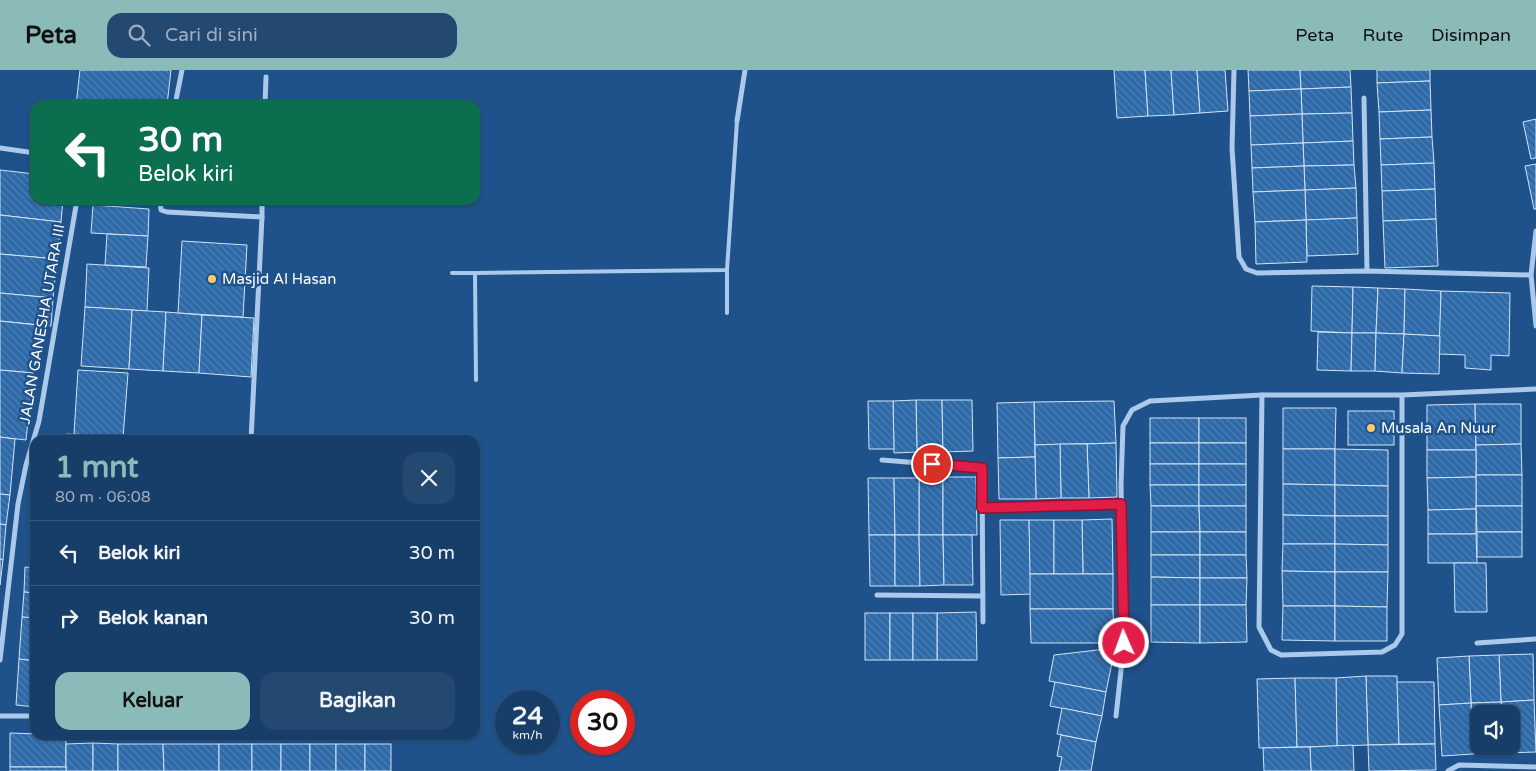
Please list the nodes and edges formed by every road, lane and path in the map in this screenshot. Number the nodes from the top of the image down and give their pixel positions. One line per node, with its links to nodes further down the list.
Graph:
1 (182, 70): 6 (street)
2 (745, 70): 8 (street)
3 (1234, 70): 17 (street)
4 (266, 77): 7 (street)
5 (1364, 98): 17 (street)
6 (176, 100)
7 (265, 100)
8 (737, 121): 16 (lane)
9 (0, 148): 10 (street)
10 (30, 152)
11 (75, 205): 27 (street, JALAN GANESHA UTARA III)
12 (160, 205): 14 (street)
13 (262, 205): 14 (street)
14 (262, 217): 28 (street)
15 (1536, 231): 20 (street)
16 (727, 270): 19 (lane); 21 (lane)
17 (1367, 271): 20 (street)
18 (452, 273): 19 (lane)
19 (475, 273): 23 (lane)
20 (1531, 275): 22 (street)
21 (727, 313)
22 (1536, 326)
23 (476, 380)
24 (1536, 389): 26 (street)
25 (1262, 395): 26 (street); 26 (street); 31 (street)
26 (1402, 395)
27 (34, 435)
28 (251, 435)
29 (30, 451): 38 (street, JALAN GANESHA UTARA III)
30 (882, 460): 32 (street)
31 (1121, 504): 32 (street); 41 (street)
32 (982, 508): 34 (street)
33 (876, 595): 34 (street)
34 (982, 596): 35 (street)
35 (983, 622)
36 (1536, 639): 37 (street)
37 (1477, 643)
38 (0, 660)
39 (0, 716): 40 (street)
40 (30, 716)
41 (1116, 716)
42 (1536, 766): 43 (street)
43 (1448, 771)

